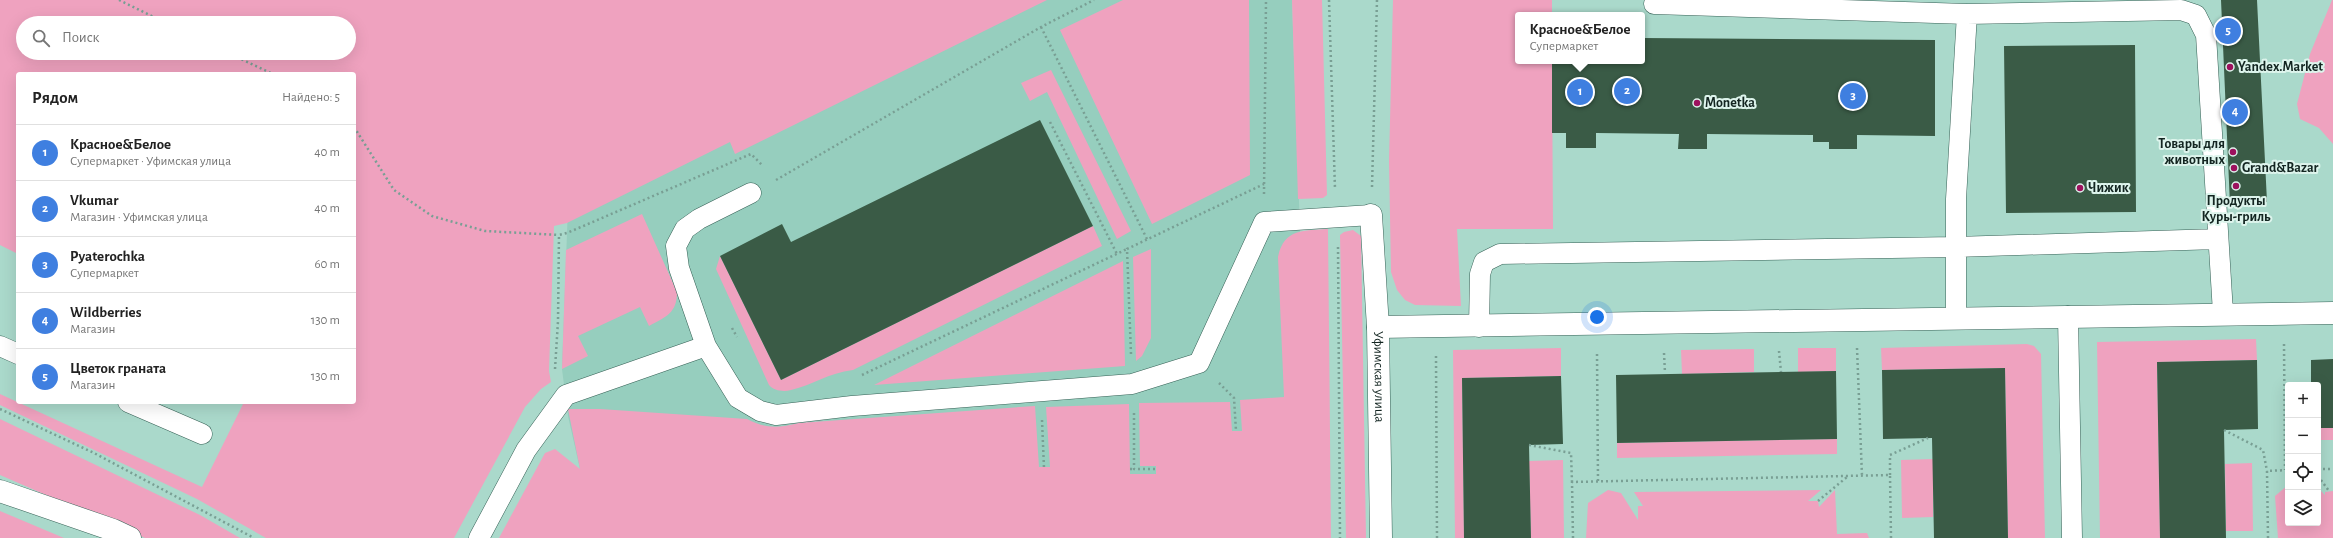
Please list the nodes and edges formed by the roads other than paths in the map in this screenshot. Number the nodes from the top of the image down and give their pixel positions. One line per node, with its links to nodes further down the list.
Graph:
1 (1654, 4): 2 (lane)
2 (1967, 14): 5 (lane); 6 (lane)
3 (751, 193): 14 (lane)
4 (1371, 215): 11 (street, Уфимская улица); 14 (lane)
5 (2218, 238): 6 (lane); 7 (lane)
6 (1955, 247): 10 (lane); 12 (lane)
7 (2223, 313): 8 (street); 9 (street)
8 (2333, 313)
9 (2068, 316): 10 (street); 22 (lane)
10 (1956, 318): 12 (street)
11 (1378, 327): 12 (street); 21 (street, Уфимская улица)
12 (1479, 327)
13 (0, 346): 15 (lane)
14 (706, 346): 20 (lane)
15 (16, 353)
16 (133, 404): 17 (lane)
17 (202, 434)
18 (0, 491): 19 (street)
19 (130, 538)
20 (479, 538)
21 (1381, 538)
22 (2072, 538)

